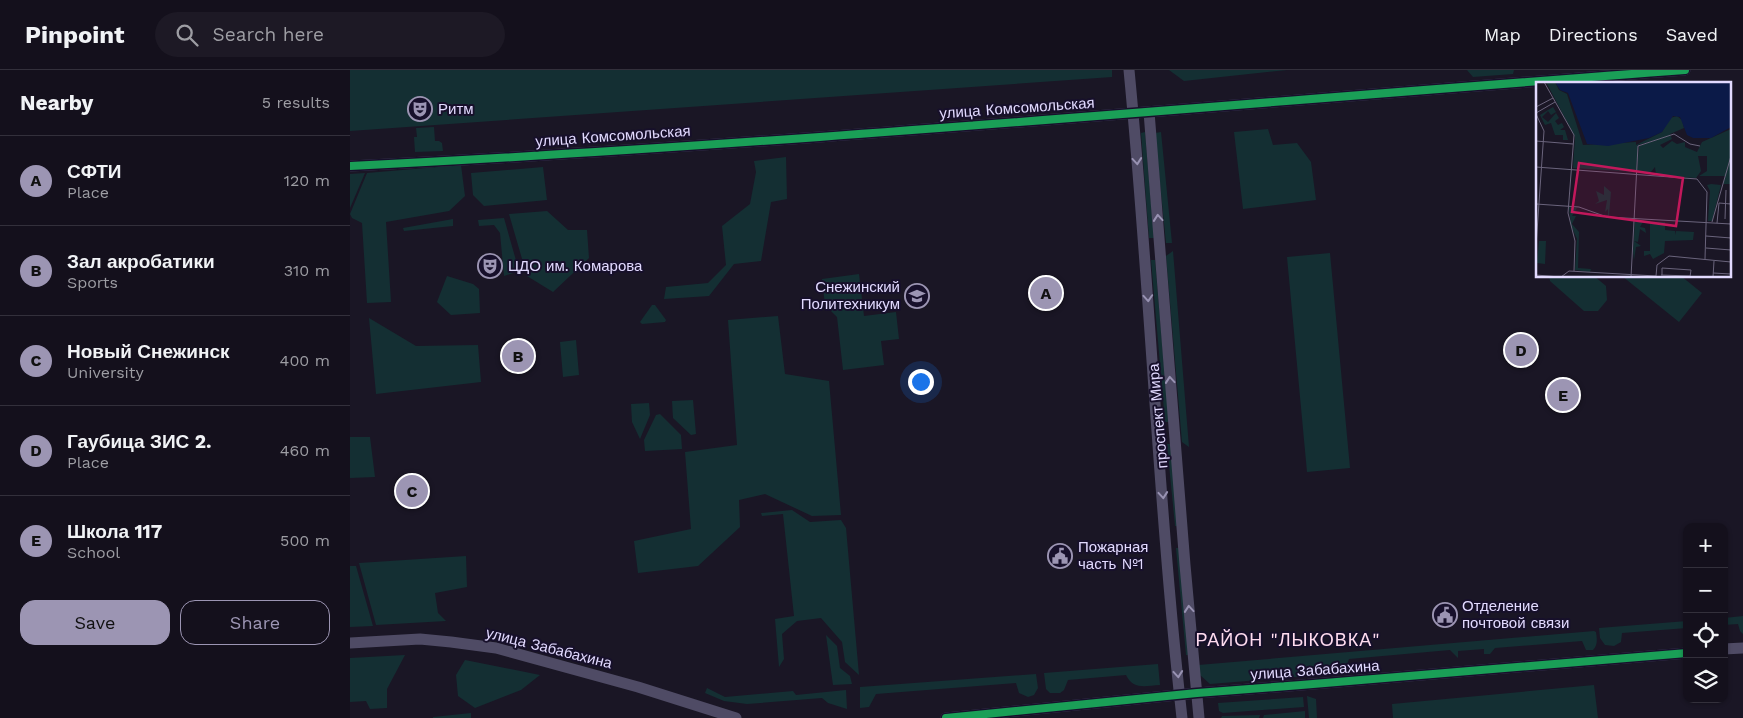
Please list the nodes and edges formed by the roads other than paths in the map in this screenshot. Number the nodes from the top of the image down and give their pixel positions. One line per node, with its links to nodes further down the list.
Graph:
1 (1129, 70): 3 (street, проспект Мира)
2 (1684, 70): 4 (street, улица Комсомольская)
3 (1133, 112): 4 (street, улица Комсомольская); 5 (street, улица Комсомольская); 7 (street, проспект Мира, one-way to 7)
4 (1149, 112): 6 (street, проспект Мира, one-way to 4)
5 (350, 166)
6 (1160, 248): 7 (street); 8 (street, проспект Мира, one-way to 6)
7 (1145, 250): 9 (street, проспект Мира, one-way to 9)
8 (1174, 429): 9 (street); 10 (street, проспект Мира)
9 (1157, 430): 11 (street, проспект Мира, one-way to 11)
10 (1183, 537): 11 (street); 16 (street, проспект Мира, one-way to 10)
11 (1166, 538): 17 (street, проспект Мира, one-way to 17)
12 (350, 644): 18 (street, улица Забабахина)
13 (1743, 648): 14 (street)
14 (1728, 649)
15 (1683, 653): 16 (street, улица Забабахина)
16 (1197, 693): 17 (street, улица Забабахина); 21 (street, проспект Мира)
17 (1180, 694): 19 (street, улица Забабахина); 20 (street, проспект Мира)
18 (736, 718)
19 (946, 718)
20 (1182, 718)
21 (1199, 718)

